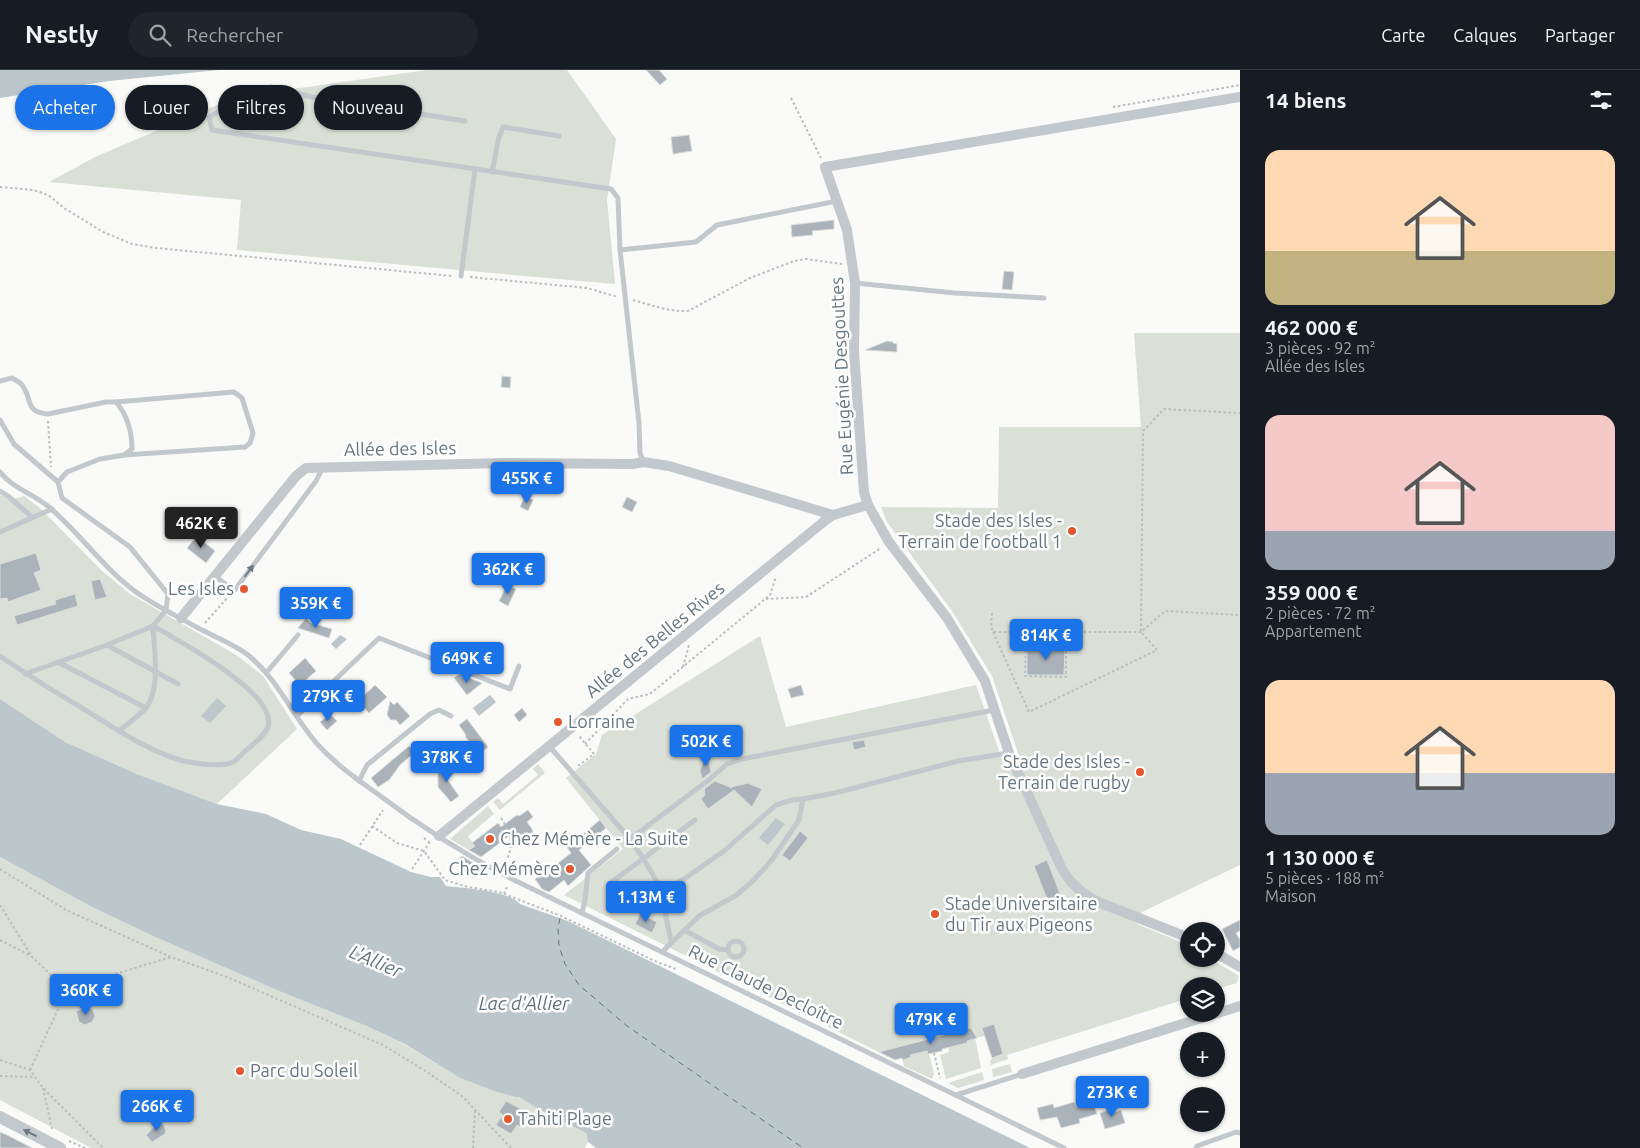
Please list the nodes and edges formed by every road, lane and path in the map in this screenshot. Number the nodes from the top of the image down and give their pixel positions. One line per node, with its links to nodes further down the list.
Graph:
1 (1240, 97): 5 (street)
2 (791, 98): 5 (path)
3 (465, 121): 6 (lane)
4 (559, 136): 7 (lane)
5 (825, 167): 9 (street, Rue Eugénie Desgouttes)
6 (475, 170): 7 (lane); 12 (lane)
7 (492, 172): 10 (lane)
8 (0, 187): 12 (path)
9 (837, 201): 10 (lane); 11 (street, Rue Eugénie Desgouttes)
10 (620, 250): 14 (lane)
11 (852, 263): 13 (street, Rue Eugénie Desgouttes); 14 (path)
12 (461, 276): 14 (path)
13 (855, 283): 15 (lane); 27 (street, Rue Eugénie Desgouttes)
14 (625, 298): 22 (lane)
15 (1044, 298)
16 (0, 381): 19 (lane)
17 (116, 402): 19 (lane); 21 (lane); 21 (lane)
18 (1240, 413): 46 (path)
19 (48, 414): 25 (path)
20 (0, 420): 25 (lane)
21 (124, 456): 25 (lane)
22 (643, 462): 23 (street, Allée des Isles); 29 (street, Allée des Isles)
23 (321, 466): 34 (street, Allée des Isles); 35 (lane, one-way to 23)
24 (0, 472): 28 (lane, Rue Claude Decloître)
25 (58, 482): 37 (lane)
26 (0, 491): 30 (lane)
27 (868, 505): 29 (street, Allée des Belles Rives); 32 (street, Rue Eugénie Desgouttes)
28 (52, 509): 30 (lane); 37 (lane, Rue Claude Decloître)
29 (833, 515): 33 (street, Allée des Belles Rives)
30 (32, 517): 31 (lane)
31 (0, 532)
32 (889, 542): 36 (path); 61 (street, Rue Eugénie Desgouttes)
33 (777, 560): 36 (path); 66 (street, Allée des Belles Rives)
34 (215, 576): 35 (lane); 40 (street, Allée des Isles)
35 (234, 591): 42 (path)
36 (766, 599): 55 (path)
37 (166, 610): 40 (lane, Rue Claude Decloître); 41 (lane)
38 (992, 613): 43 (path)
39 (1240, 614): 46 (path)
40 (181, 618): 42 (lane, Rue Claude Decloître)
41 (153, 626): 49 (lane); 56 (lane); 64 (lane)
42 (200, 629): 57 (lane, Rue Claude Decloître)
43 (993, 632): 44 (path); 46 (path)
44 (1032, 632): 45 (path); 50 (path)
45 (1061, 632): 46 (path); 51 (path)
46 (1141, 632)
47 (298, 635): 57 (lane)
48 (689, 644): 55 (path)
49 (107, 645): 53 (lane); 56 (lane)
50 (1031, 645): 51 (path); 51 (path)
51 (1061, 646)
52 (0, 656): 58 (lane)
53 (58, 662): 58 (lane); 60 (lane)
54 (520, 666): 62 (lane)
55 (683, 667): 65 (path)
56 (155, 671): 59 (lane); 60 (lane)
57 (267, 672): 62 (lane, Rue Claude Decloître)
58 (25, 674): 64 (lane)
59 (178, 684)
60 (146, 708): 64 (lane)
61 (994, 710): 67 (street, Rue Eugénie Desgouttes); 75 (lane)
62 (297, 716): 68 (lane, Rue Claude Decloître)
63 (451, 716): 68 (lane)
64 (119, 731)
65 (585, 744)
66 (550, 747): 74 (street, Allée des Belles Rives); 75 (lane)
67 (1009, 753): 69 (lane); 89 (street, Rue Eugénie Desgouttes)
68 (359, 781): 74 (lane, Rue Claude Decloître)
69 (803, 799): 85 (lane); 88 (lane)
70 (383, 810): 73 (path)
71 (501, 818): 83 (path)
72 (696, 820): 80 (lane)
73 (372, 826): 77 (path); 79 (path)
74 (439, 836): 83 (lane, Rue Claude Decloître)
75 (630, 839): 80 (lane)
76 (429, 842): 79 (path)
77 (360, 845)
78 (617, 849): 87 (lane)
79 (424, 851): 82 (path); 98 (path)
80 (643, 858): 84 (lane); 85 (lane)
81 (0, 869): 95 (path)
82 (412, 869)
83 (499, 872): 87 (lane, Rue Claude Decloître)
84 (609, 884)
85 (663, 892): 91 (lane)
86 (0, 905): 94 (path)
87 (582, 913): 93 (lane, Rue Claude Decloître)
88 (684, 930): 91 (lane); 92 (lane)
89 (1180, 934)
90 (0, 940): 94 (path)
91 (672, 942): 93 (lane)
92 (728, 950)
93 (662, 952): 108 (lane, Rue Claude Decloître)
94 (32, 957): 99 (path)
95 (171, 957): 99 (path); 110 (path)
96 (1225, 958): 97 (street)
97 (1240, 967)
98 (675, 969)
99 (60, 1005): 103 (path)
100 (1240, 1006): 104 (street)
101 (934, 1053): 108 (path)
102 (0, 1060): 103 (path)
103 (30, 1070): 106 (path)
104 (1022, 1074): 109 (lane)
105 (0, 1076): 106 (path)
106 (35, 1077): 107 (path)
107 (43, 1088): 112 (path); 115 (path)
108 (943, 1090): 109 (lane, Rue Claude Decloître)
109 (956, 1096): 118 (lane, Rue Claude Decloître)
110 (475, 1110): 116 (path); 117 (path)
111 (0, 1117): 114 (street, one-way to 111)
112 (52, 1133)
113 (1240, 1133): 119 (lane)
114 (60, 1148)
115 (103, 1148)
116 (473, 1148)
117 (512, 1148)
118 (1064, 1148)
119 (1196, 1148)

